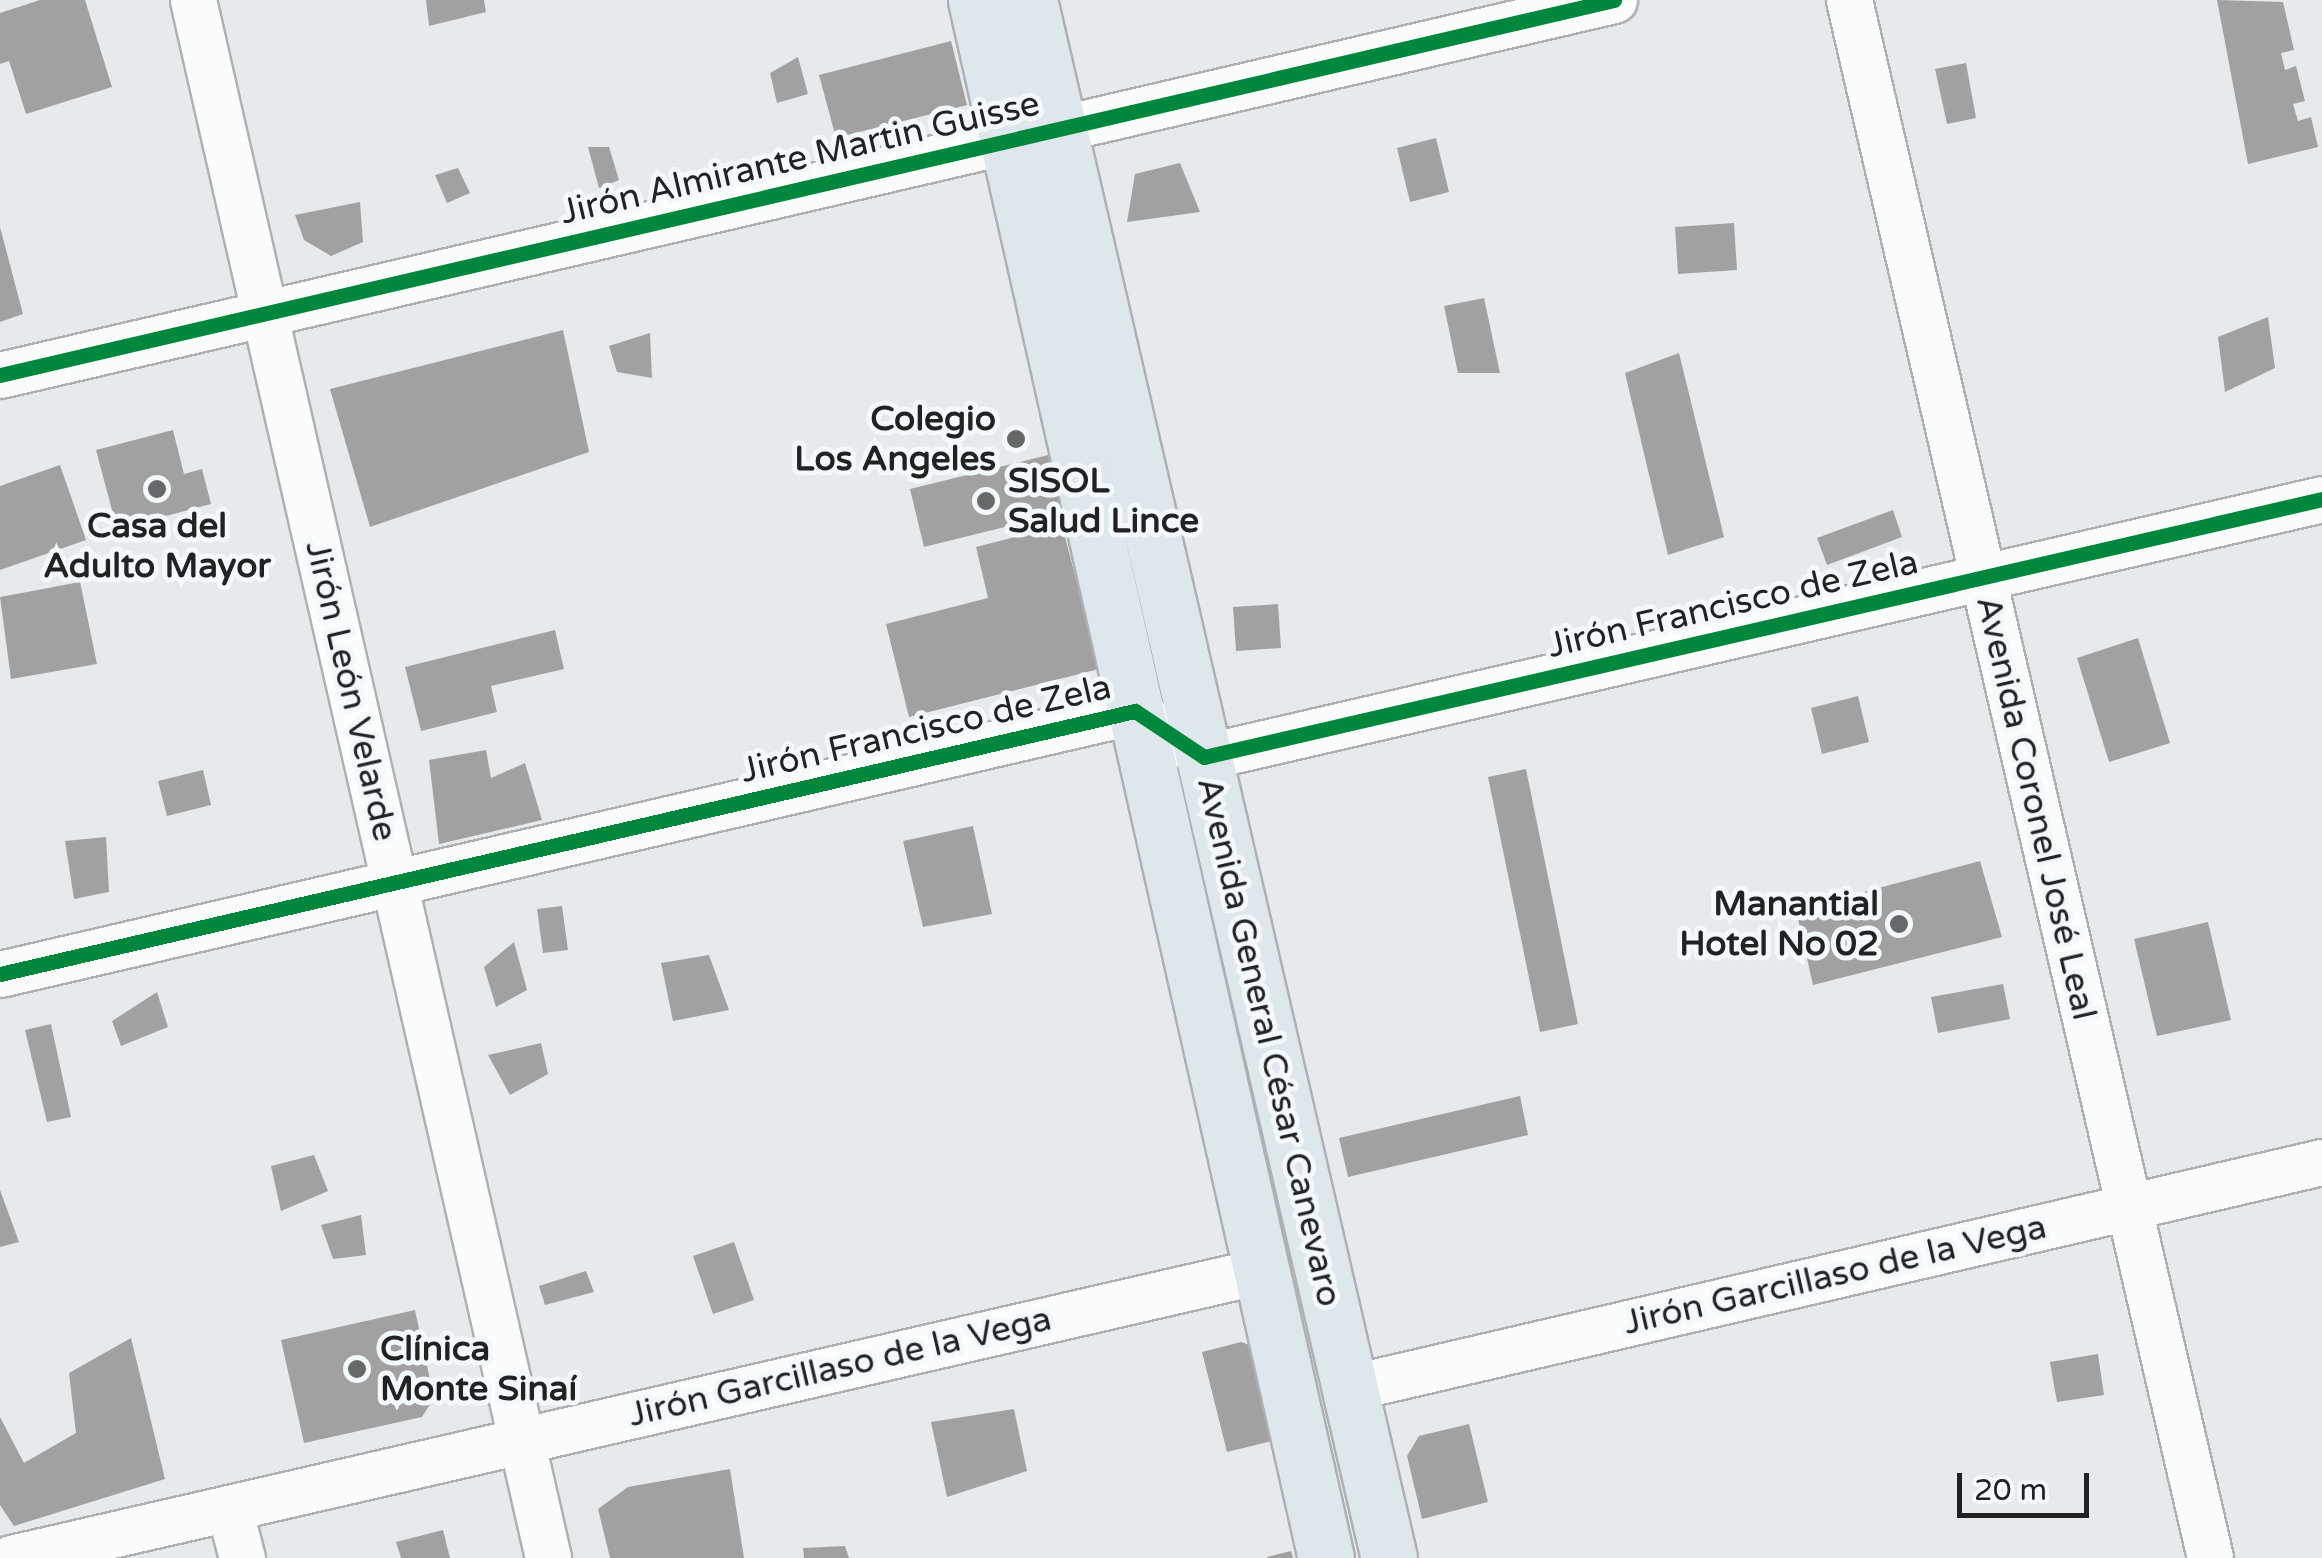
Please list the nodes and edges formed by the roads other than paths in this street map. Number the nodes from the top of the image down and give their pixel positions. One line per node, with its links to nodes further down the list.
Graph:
1 (193, 0): 8 (street, Jirón León Velarde)
2 (976, 0): 7 (main road, Avenida General César Canevaro)
3 (1030, 0): 6 (main road, Avenida General César Canevaro)
4 (1614, 0): 6 (street, Jirón Almirante Martin Guisse)
5 (1849, 0): 11 (street, Avenida Coronel José Leal)
6 (1059, 129): 7 (street, Jirón Almirante Martin Guisse); 13 (main road, Avenida General César Canevaro)
7 (1007, 141): 8 (street, Jirón Almirante Martin Guisse); 12 (main road, Avenida General César Canevaro)
8 (264, 313): 9 (street, Jirón Almirante Martin Guisse); 14 (street, Jirón León Velarde)
9 (0, 374)
10 (2322, 499): 11 (street, Jirón Francisco de Zela)
11 (1982, 578): 13 (street, Jirón Francisco de Zela); 17 (street, Avenida Coronel José Leal)
12 (1135, 711): 13 (street, Jirón Francisco de Zela); 14 (street, Jirón Francisco de Zela); 18 (main road, Avenida General César Canevaro)
13 (1204, 756): 19 (main road, Avenida General César Canevaro)
14 (394, 883): 15 (street, Jirón Francisco de Zela); 20 (street, Jirón León Velarde)
15 (0, 974)
16 (2322, 1162): 17 (street, Jirón Garcillaso de la Vega)
17 (2128, 1207): 19 (street, Jirón Garcillaso de la Vega); 27 (street, Avenida Coronel José Leal)
18 (1260, 1271): 20 (street, Jirón Garcillaso de la Vega); 25 (main road, Avenida General César Canevaro)
19 (1349, 1388): 26 (main road, Avenida General César Canevaro)
20 (521, 1441): 21 (street, Jirón Garcillaso de la Vega); 24 (street, Jirón León Velarde)
21 (229, 1508): 22 (street, Jirón Garcillaso de la Vega); 23 (street)
22 (11, 1558)
23 (242, 1558)
24 (548, 1558)
25 (1326, 1558)
26 (1389, 1558)
27 (2210, 1558)

